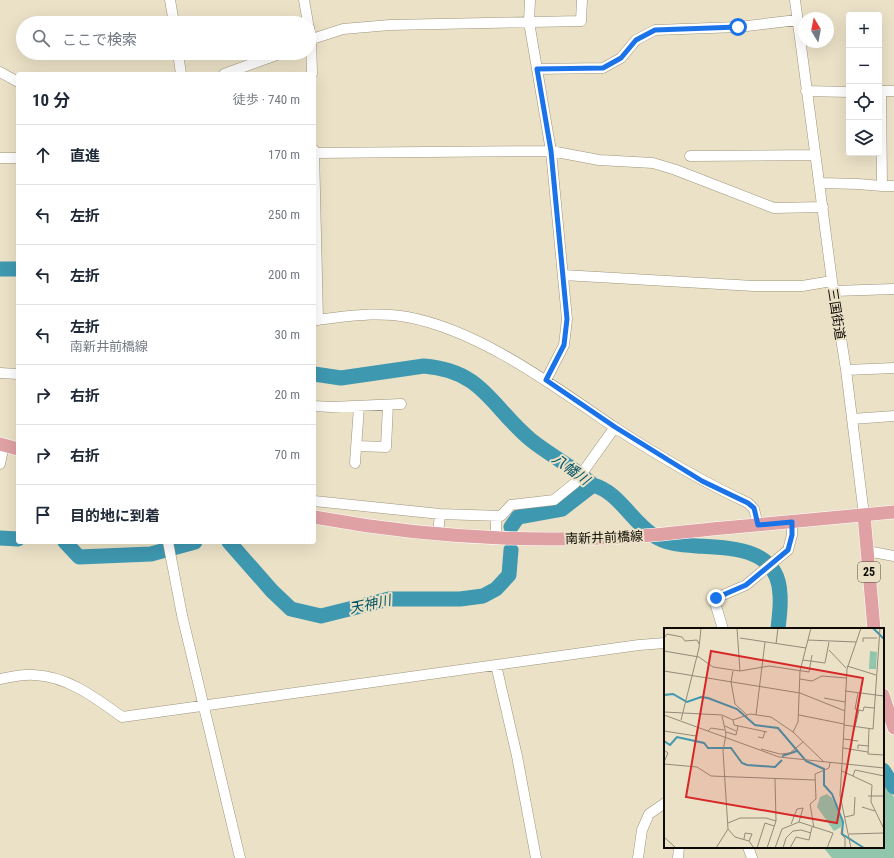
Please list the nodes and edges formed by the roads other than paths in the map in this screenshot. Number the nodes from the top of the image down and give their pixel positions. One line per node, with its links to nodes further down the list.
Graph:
1 (170, 0): 6 (street)
2 (304, 0): 7 (street)
3 (530, 0): 9 (street)
4 (582, 0): 9 (street)
5 (795, 0): 8 (street, 三国街道)
6 (173, 16)
7 (307, 16)
8 (797, 20): 14 (street); 20 (street, 三国街道)
9 (529, 22): 10 (street); 14 (street)
10 (316, 38)
11 (179, 60): 16 (street)
12 (263, 60): 17 (street)
13 (311, 60): 18 (street)
14 (537, 69): 25 (street)
15 (0, 72): 19 (street)
16 (181, 72)
17 (230, 72)
18 (312, 72)
19 (16, 81)
20 (806, 91): 23 (street); 27 (street, 三国街道)
21 (882, 91): 22 (street)
22 (894, 91)
23 (846, 92)
24 (881, 120): 32 (street)
25 (551, 151): 26 (street); 34 (street); 35 (street)
26 (316, 153)
27 (815, 155): 28 (street); 31 (street, 三国街道)
28 (690, 156)
29 (0, 158): 30 (street)
30 (16, 158)
31 (820, 183): 32 (street); 34 (street, 三国街道)
32 (882, 186): 33 (street)
33 (894, 186)
34 (823, 206): 36 (street, 三国街道)
35 (563, 275): 36 (street); 43 (street)
36 (833, 286): 37 (street); 40 (street, 三国街道)
37 (894, 289)
38 (316, 320): 43 (street)
39 (894, 368): 40 (street)
40 (846, 370): 49 (street, 三国街道)
41 (0, 373): 42 (street)
42 (16, 374)
43 (546, 380): 50 (street)
44 (388, 404): 45 (street); 47 (street); 52 (street)
45 (401, 404)
46 (316, 406): 47 (street)
47 (359, 406): 52 (street)
48 (894, 416): 49 (street)
49 (852, 419): 59 (street, 三国街道)
50 (615, 427): 60 (street); 63 (street)
51 (2, 445): 53 (main road); 55 (street)
52 (356, 446): 54 (street)
53 (16, 448)
54 (355, 463)
55 (0, 464)
56 (316, 501): 58 (street)
57 (894, 512): 59 (main road, 南新井前橋線)
58 (440, 514): 60 (street); 64 (street)
59 (864, 515): 62 (main road, 南新井前橋線); 67 (main road, 三国街道 / 25)
60 (496, 516): 65 (street)
61 (316, 517): 64 (main road, 南新井前橋線)
62 (792, 522): 63 (main road, 南新井前橋線); 69 (street)
63 (758, 525): 65 (main road, 南新井前橋線)
64 (438, 534): 65 (main road, 南新井前橋線)
65 (496, 538)
66 (168, 544): 75 (street)
67 (867, 551): 68 (street); 70 (main road, 三国街道 / 25)
68 (894, 556)
69 (723, 628)
70 (874, 628)
71 (664, 643): 72 (street)
72 (496, 665): 75 (street); 81 (street)
73 (0, 679): 75 (street)
74 (884, 698): 76 (main road)
75 (204, 705): 80 (street)
76 (894, 728)
77 (664, 804): 82 (street)
78 (679, 848): 83 (street)
79 (748, 848): 84 (street)
80 (240, 858)
81 (536, 858)
82 (638, 858)
83 (678, 858)
84 (752, 858)

